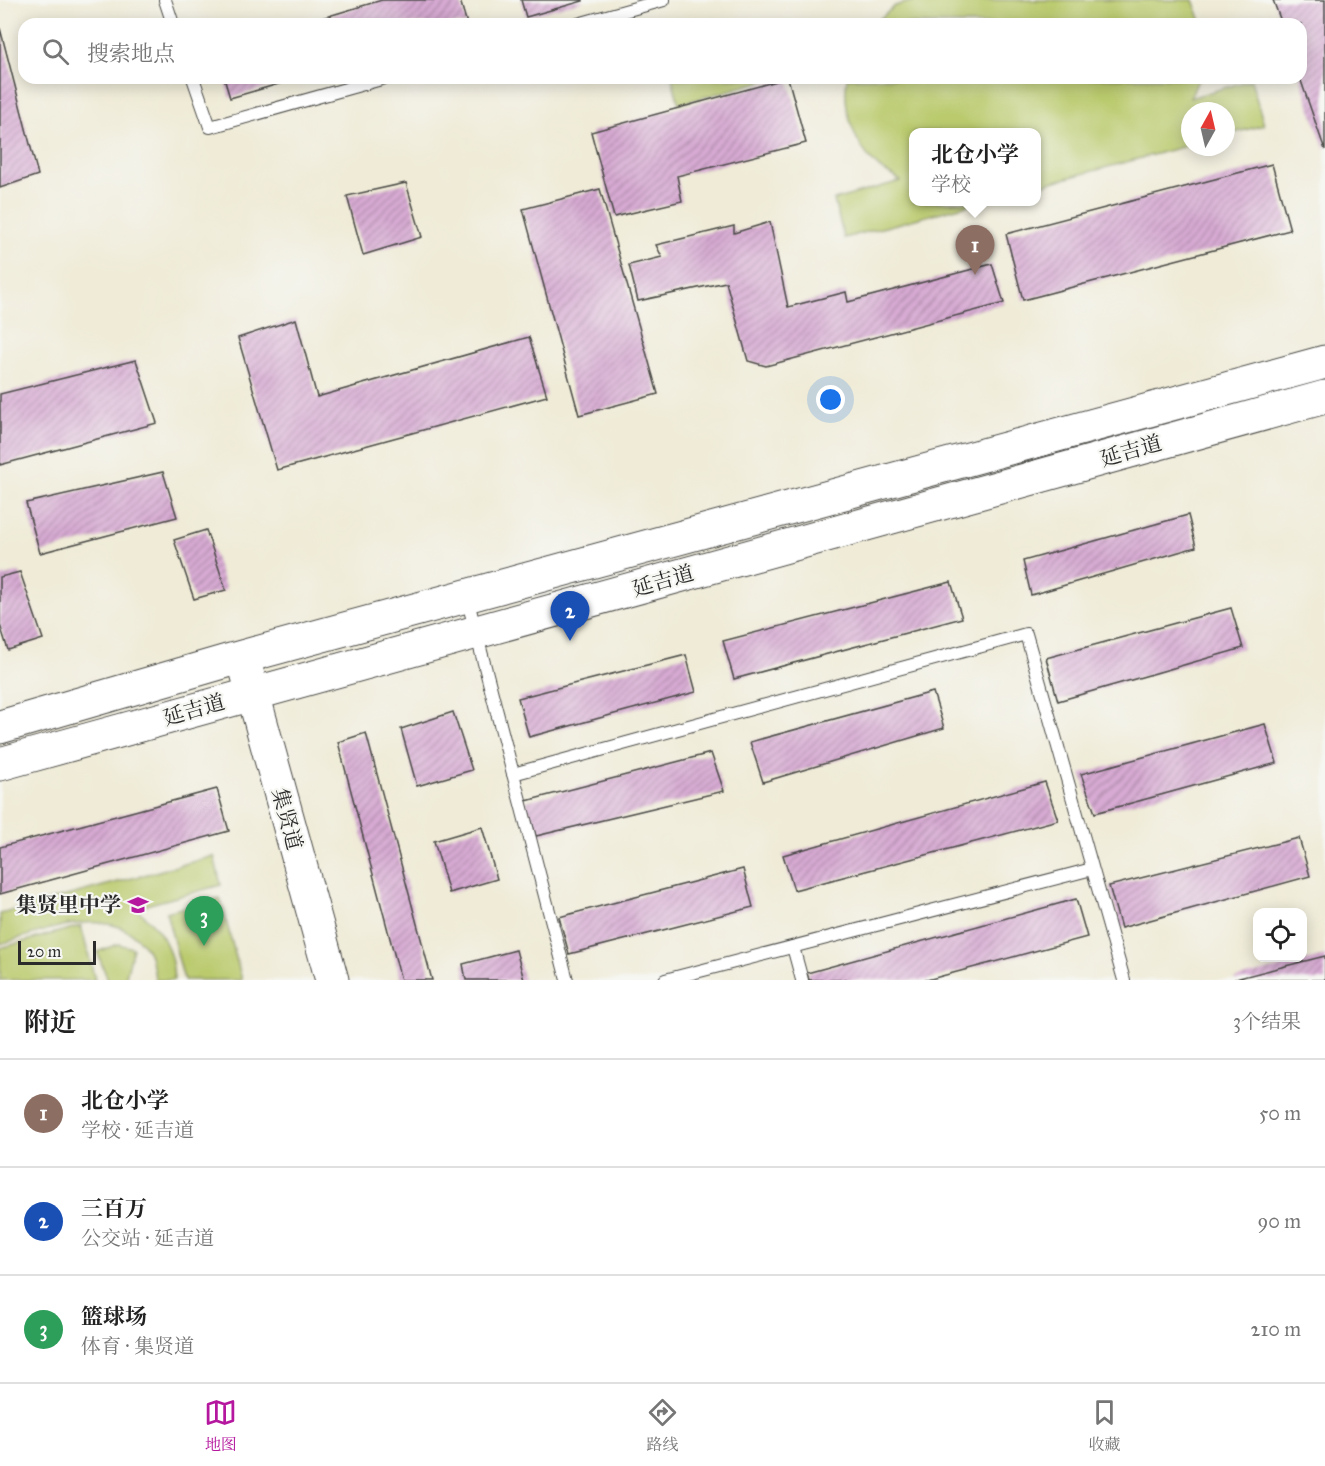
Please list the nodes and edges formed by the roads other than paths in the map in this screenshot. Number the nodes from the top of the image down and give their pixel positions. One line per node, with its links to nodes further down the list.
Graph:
1 (165, 0): 3 (lane)
2 (664, 0): 4 (lane)
3 (171, 18)
4 (600, 18)
5 (195, 84): 6 (lane)
6 (364, 84)
7 (1325, 362): 9 (main road, 延吉道)
8 (1325, 397): 10 (main road, 延吉道)
9 (467, 597): 10 (lane); 11 (main road, 延吉道)
10 (476, 633): 12 (main road, 延吉道); 15 (lane)
11 (235, 659): 12 (main road, 集贤道); 13 (main road, 延吉道)
12 (245, 695): 14 (main road, 延吉道); 18 (main road, 集贤道); 19 (main road, 集贤道)
13 (0, 726)
14 (0, 764)
15 (513, 774): 16 (lane); 20 (lane)
16 (1092, 869): 17 (lane); 23 (lane)
17 (793, 947): 21 (lane); 22 (lane)
18 (316, 980)
19 (332, 980)
20 (567, 980)
21 (666, 980)
22 (802, 980)
23 (1124, 980)

